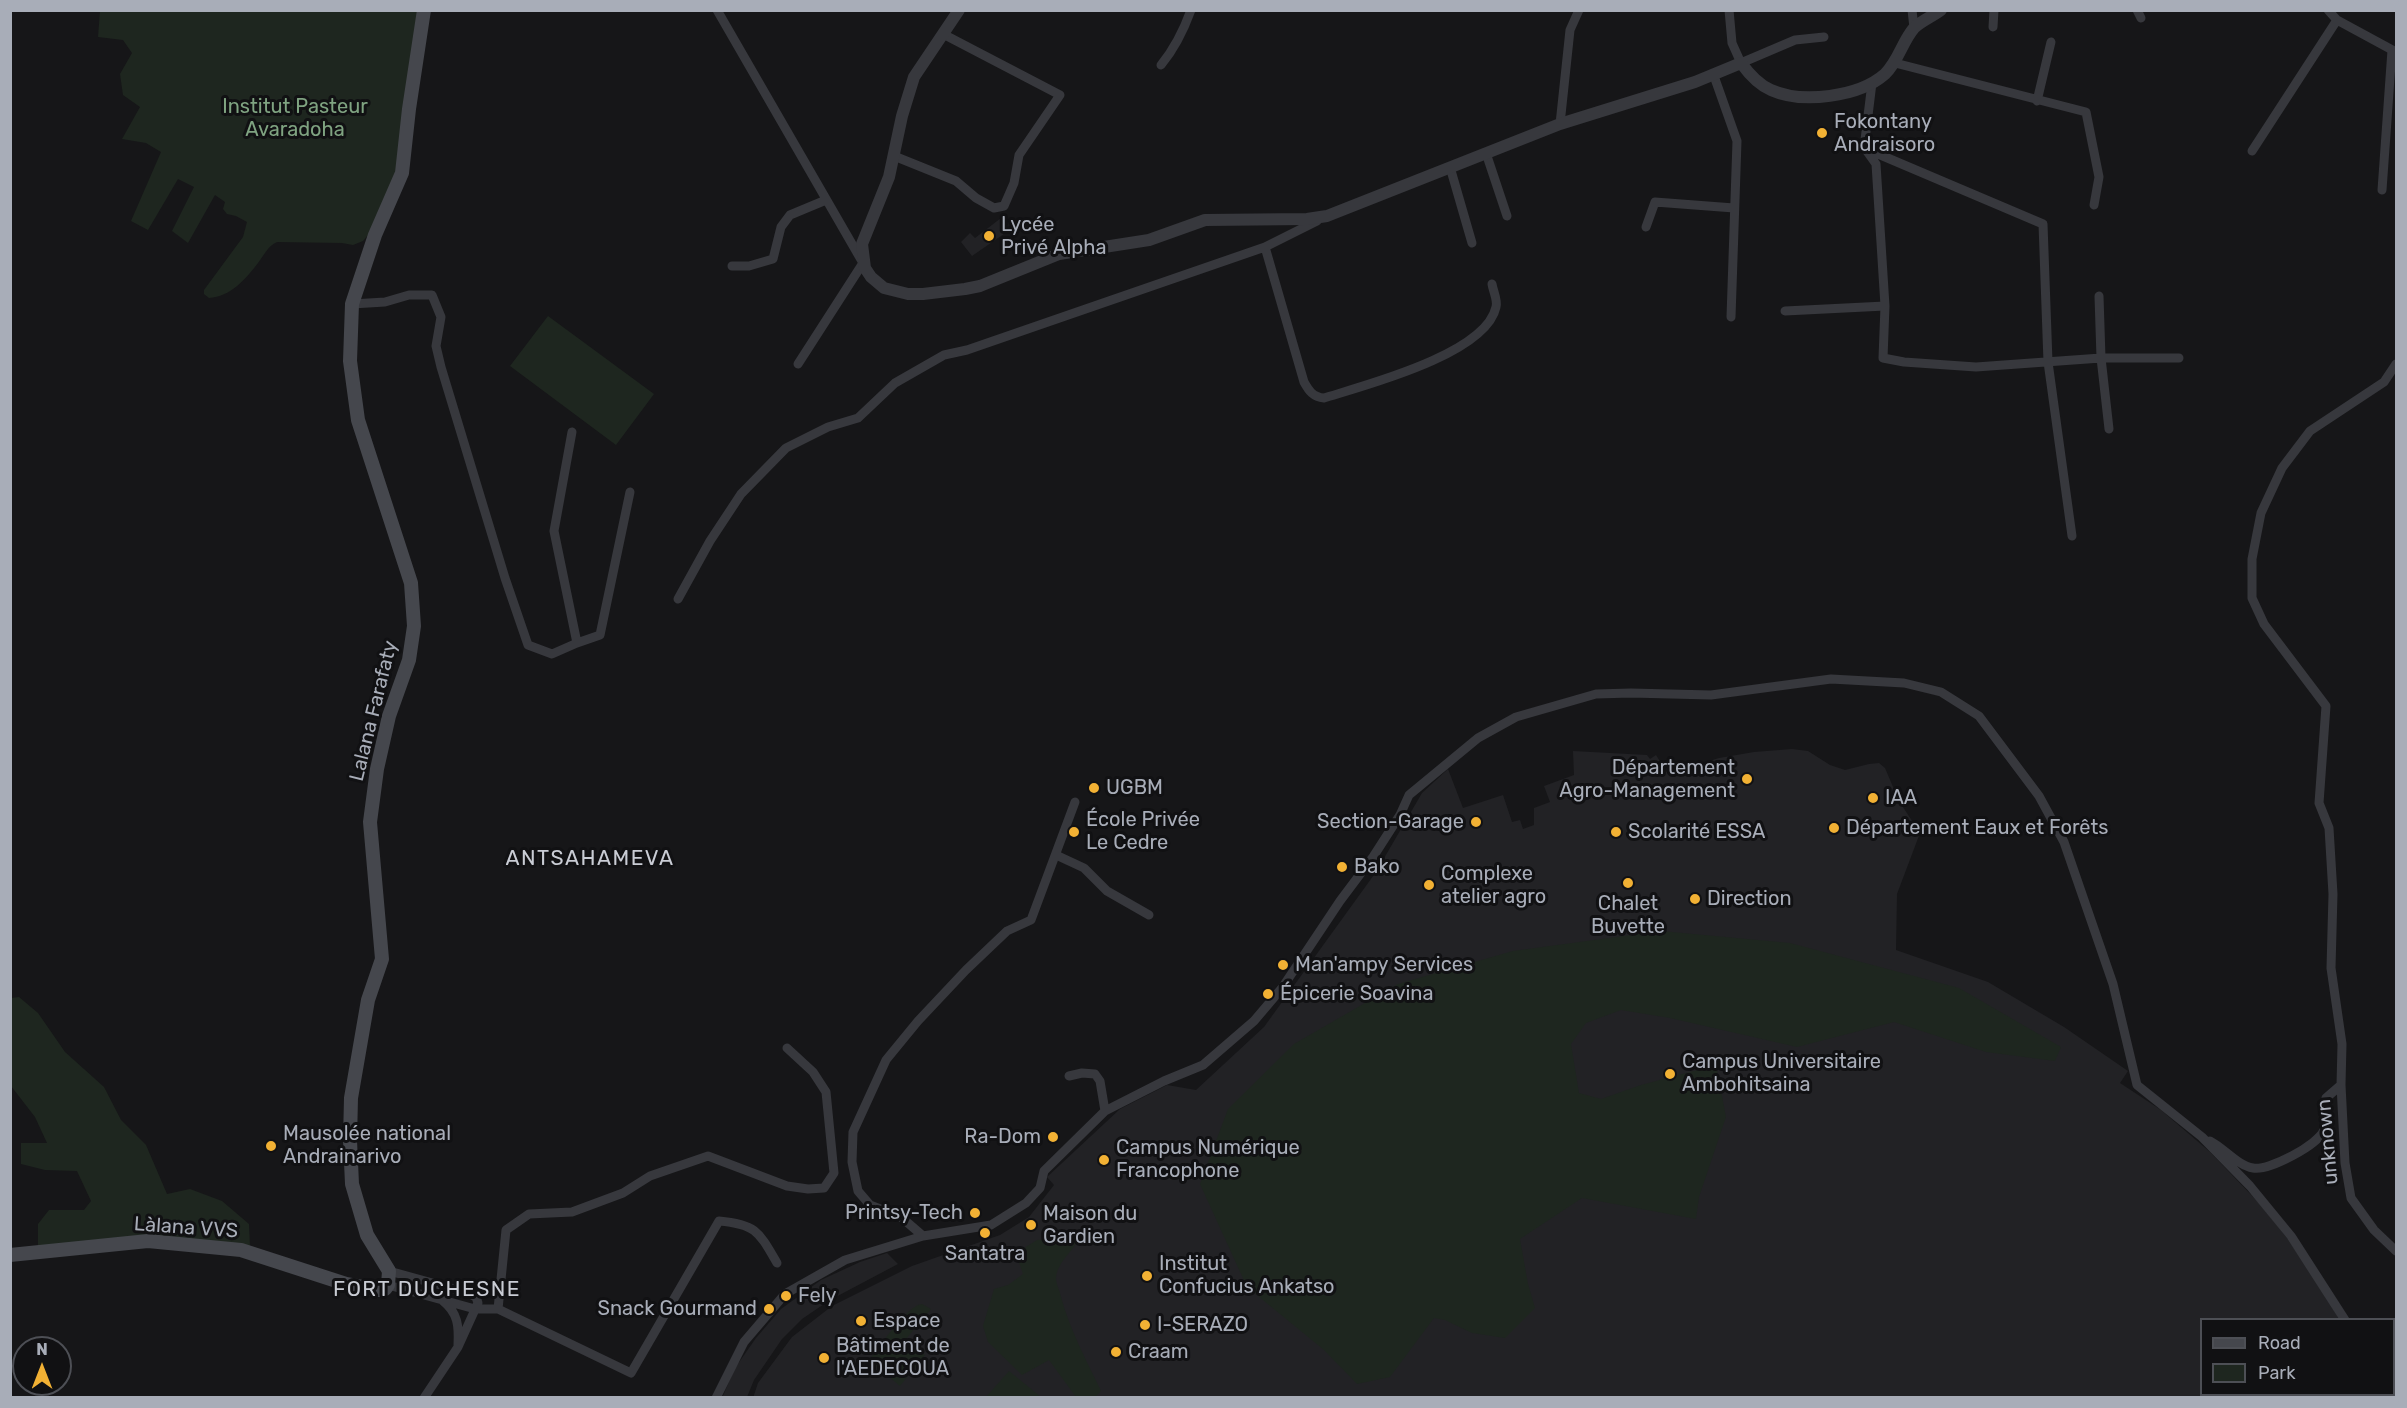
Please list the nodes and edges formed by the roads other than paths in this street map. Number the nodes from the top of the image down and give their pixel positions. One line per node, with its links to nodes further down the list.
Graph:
1 (424, 10): 44 (main road, Lalana Farafaty)
2 (717, 10): 32 (street)
3 (959, 10): 15 (street)
4 (1179, 10): 11 (street)
5 (1579, 10): 25 (street)
6 (1729, 10): 19 (street)
7 (1912, 10): 14 (street)
8 (1941, 10): 14 (street)
9 (1994, 10): 13 (street)
10 (2328, 10): 12 (street)
11 (1191, 11): 21 (street)
12 (2337, 21): 18 (street); 27 (street)
13 (1993, 27)
14 (1914, 28): 20 (street)
15 (943, 34): 29 (street); 29 (street)
16 (1824, 37): 19 (street)
17 (2050, 42): 24 (street)
18 (2394, 51): 31 (street)
19 (1741, 63): 22 (street); 23 (street)
20 (1895, 63): 23 (street); 24 (street)
21 (1161, 65)
22 (1714, 75): 25 (street); 34 (street)
23 (1872, 83): 26 (street)
24 (2037, 101): 33 (street)
25 (1560, 124): 28 (street)
26 (1864, 148): 45 (street); 50 (street)
27 (2252, 151)
28 (1486, 153): 30 (street); 36 (street)
29 (894, 156): 40 (street)
30 (1450, 167): 35 (street); 38 (street)
31 (2382, 190)
32 (826, 200): 40 (street); 41 (street)
33 (2094, 205)
34 (1734, 208): 37 (street); 47 (street)
35 (1327, 216): 39 (street); 40 (street)
36 (1507, 216)
37 (1646, 227)
38 (1472, 243)
39 (1265, 247): 42 (street); 57 (street)
40 (863, 263): 51 (street)
41 (732, 266)
42 (1492, 284)
43 (2099, 296): 48 (street)
44 (352, 304): 58 (street); 71 (main road, Lalana Farafaty)
45 (1886, 306): 46 (street); 50 (street)
46 (1785, 311)
47 (1731, 317)
48 (2101, 358): 49 (street); 50 (street); 53 (street)
49 (2179, 358)
50 (2048, 362): 56 (street)
51 (798, 364)
52 (2397, 364): 64 (street, unknown)
53 (2109, 429)
54 (572, 432): 58 (street)
55 (630, 492): 58 (street)
56 (2072, 536)
57 (678, 599)
58 (577, 643)
59 (1075, 802): 60 (street)
60 (1056, 855): 61 (street); 67 (street)
61 (1149, 915)
62 (788, 1048): 74 (street)
63 (1069, 1076): 65 (street)
64 (2341, 1085): 66 (street); 68 (street, unknown)
65 (1105, 1111): 66 (street); 67 (street)
66 (2202, 1137): 75 (street)
67 (922, 1236): 78 (street)
68 (2397, 1251)
69 (10, 1255): 71 (main road, Làlana VVS)
70 (777, 1263): 74 (street)
71 (389, 1278): 72 (street); 73 (street)
72 (442, 1300): 73 (street); 76 (street)
73 (475, 1309): 74 (street); 76 (street)
74 (498, 1309)
75 (2344, 1318)
76 (458, 1347): 77 (street)
77 (424, 1398)
78 (716, 1398)

